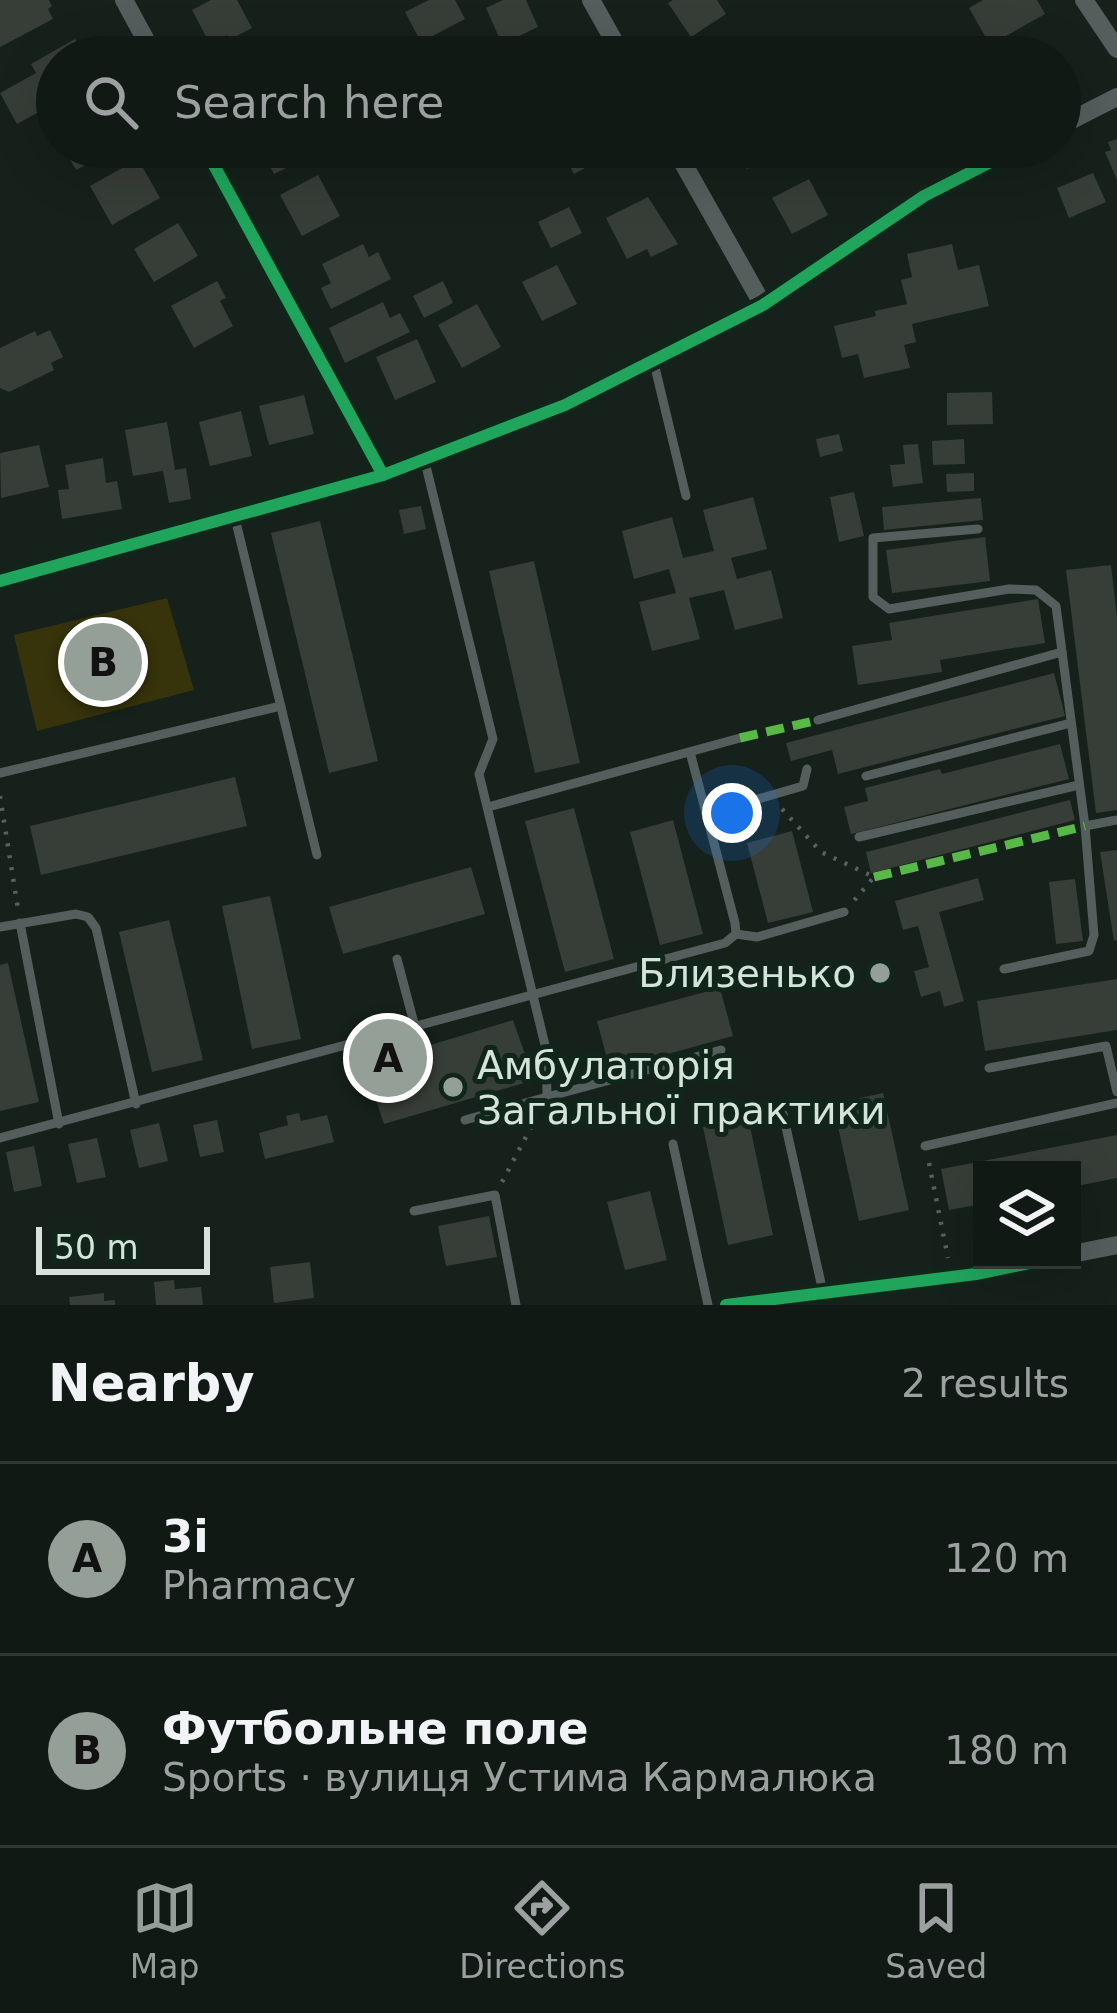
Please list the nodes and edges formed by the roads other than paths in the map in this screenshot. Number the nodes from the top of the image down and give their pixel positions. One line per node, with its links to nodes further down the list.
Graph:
1 (124, 0): 4 (street)
2 (591, 0): 5 (street)
3 (1084, 0): 6 (street)
4 (144, 36)
5 (611, 36)
6 (1117, 49)
7 (1117, 97): 8 (street)
8 (1081, 115)
9 (215, 168): 15 (street)
10 (686, 168): 12 (street)
11 (978, 168): 12 (street)
12 (763, 305): 13 (street)
13 (653, 359): 14 (street); 16 (lane)
14 (425, 462): 15 (street); 30 (lane)
15 (383, 475): 17 (street)
16 (686, 496)
17 (235, 518): 19 (street); 21 (lane)
18 (977, 529): 20 (lane)
19 (0, 580)
20 (1062, 652): 22 (lane); 23 (lane)
21 (281, 706): 27 (lane); 35 (lane)
22 (818, 720)
23 (1071, 723): 28 (lane); 29 (lane)
24 (740, 738): 25 (lane)
25 (690, 752): 30 (lane); 31 (lane)
26 (807, 769): 31 (lane)
27 (0, 773)
28 (866, 776)
29 (1079, 785): 33 (lane); 34 (lane)
30 (488, 808): 42 (lane)
31 (706, 814): 39 (lane)
32 (1117, 820): 33 (lane)
33 (1085, 826): 41 (lane)
34 (860, 838)
35 (317, 855)
36 (844, 912): 39 (lane)
37 (20, 923): 38 (lane); 49 (lane); 52 (lane)
38 (0, 927)
39 (736, 934): 42 (lane)
40 (398, 959): 43 (lane)
41 (1004, 969)
42 (532, 995): 43 (lane); 47 (lane)
43 (416, 1028): 49 (lane)
44 (721, 1050): 47 (lane)
45 (989, 1068): 46 (lane)
46 (1117, 1092)
47 (547, 1097): 51 (lane)
48 (1117, 1103): 55 (lane)
49 (136, 1104): 52 (lane)
50 (783, 1114): 60 (lane)
51 (465, 1120)
52 (59, 1124): 53 (lane)
53 (0, 1138)
54 (673, 1144): 62 (lane)
55 (925, 1145)
56 (414, 1211): 61 (lane)
57 (1117, 1245): 58 (street)
58 (1081, 1252)
59 (995, 1269): 60 (street)
60 (823, 1292): 63 (street)
61 (516, 1305)
62 (708, 1305)
63 (726, 1305)

